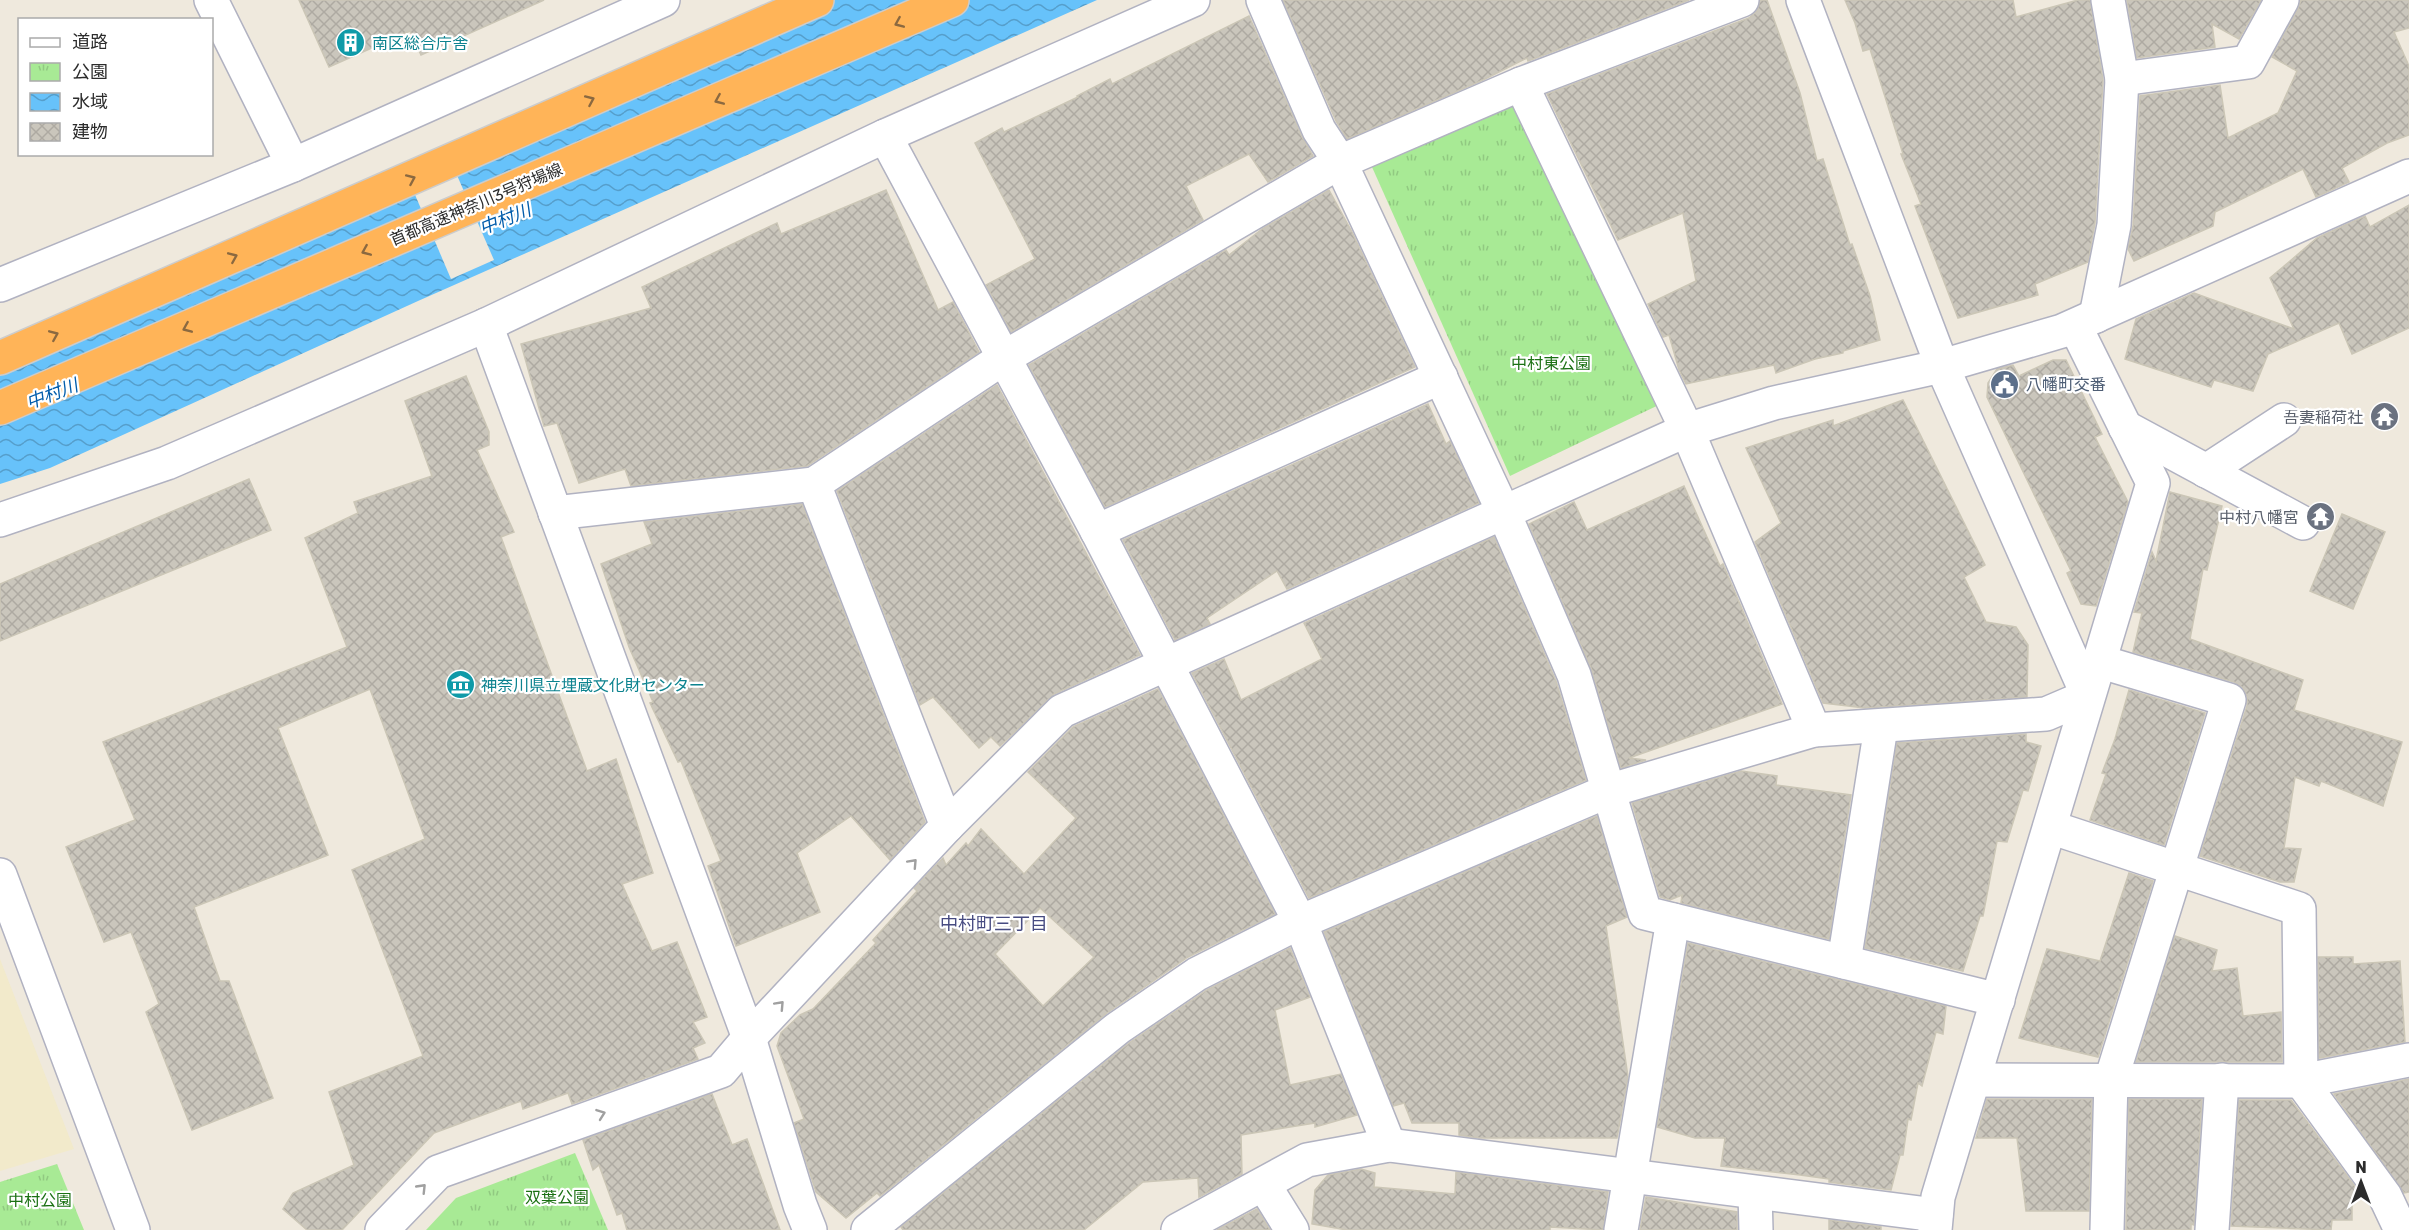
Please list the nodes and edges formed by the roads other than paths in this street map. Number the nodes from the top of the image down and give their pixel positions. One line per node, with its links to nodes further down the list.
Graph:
1 (211, 0): 15 (street)
2 (663, 0): 15 (street)
3 (817, 0): 21 (highway, one-way to 3)
4 (952, 0): 24 (highway, 首都高速神奈川3号狩場線, one-way to 24)
5 (1193, 0): 13 (street)
6 (1263, 0): 14 (street)
7 (1742, 0): 12 (street)
8 (1803, 0): 22 (street)
9 (2108, 0): 11 (street)
10 (2282, 0): 11 (street)
11 (2122, 79): 18 (street)
12 (1521, 84): 14 (street); 27 (street)
13 (885, 136): 19 (street); 20 (street)
14 (1340, 162): 20 (street); 23 (street)
15 (293, 165): 17 (street)
16 (2409, 176): 18 (street)
17 (0, 285)
18 (2086, 321): 22 (street); 26 (street)
19 (486, 325): 31 (street); 32 (street)
20 (1005, 357): 29 (street); 34 (street)
21 (0, 358)
22 (1942, 366): 27 (street); 37 (street)
23 (1441, 377): 30 (street); 34 (street)
24 (0, 408)
25 (2284, 420): 28 (street)
26 (2125, 427): 28 (street); 35 (street)
27 (1687, 430): 30 (street); 39 (street)
28 (2206, 471): 33 (street)
29 (814, 484): 31 (street); 41 (street)
30 (1503, 511): 36 (street); 40 (street)
31 (555, 513): 49 (street)
32 (0, 520)
33 (2303, 523)
34 (1097, 531): 36 (street)
35 (2098, 661): 37 (street); 43 (street)
36 (1168, 665): 41 (street); 46 (street)
37 (2088, 696): 38 (street); 42 (street)
38 (1881, 727): 39 (street); 47 (street)
39 (1814, 730): 40 (street)
40 (1608, 790): 45 (street); 46 (street)
41 (947, 826): 49 (street, one-way to 41)
42 (2050, 827): 43 (street); 48 (street)
43 (2178, 868): 52 (street); 54 (street)
44 (0, 876): 60 (street)
45 (1673, 920): 47 (street); 56 (street)
46 (1300, 922): 55 (street); 63 (street)
47 (1844, 962): 48 (street)
48 (1998, 1000): 51 (street)
49 (749, 1038): 61 (street, one-way to 49); 62 (street)
50 (2409, 1060): 54 (street)
51 (1974, 1080): 52 (street); 59 (street)
52 (2111, 1080): 53 (street); 68 (street)
53 (2222, 1080): 54 (street); 69 (street)
54 (2301, 1081): 70 (street)
55 (1389, 1144): 56 (street); 57 (street)
56 (1630, 1177): 58 (street); 66 (street)
57 (1264, 1185): 64 (street); 65 (street)
58 (1755, 1193): 59 (street); 67 (street)
59 (1936, 1222)
60 (133, 1230)
61 (382, 1230)
62 (810, 1230)
63 (868, 1230)
64 (1178, 1230)
65 (1292, 1230)
66 (1621, 1230)
67 (1756, 1230)
68 (2107, 1230)
69 (2212, 1230)
70 (2401, 1230)

